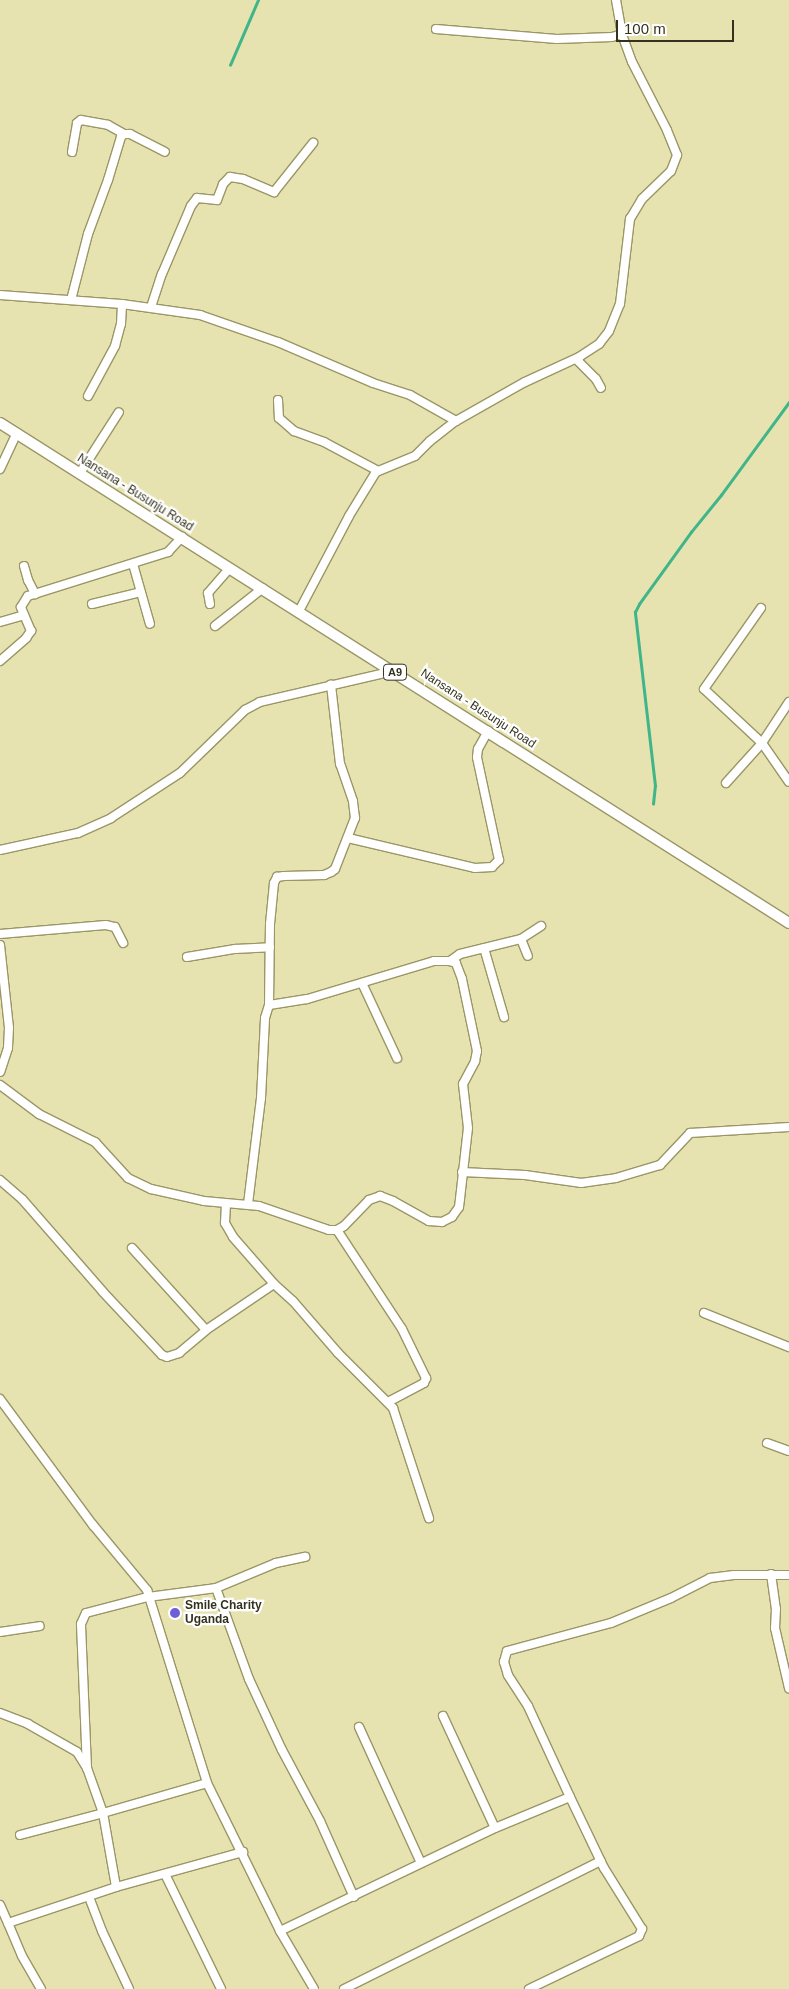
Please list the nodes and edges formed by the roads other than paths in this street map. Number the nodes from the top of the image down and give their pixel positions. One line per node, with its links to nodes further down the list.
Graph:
1 (616, 0): 3 (street)
2 (436, 29): 3 (street)
3 (622, 34): 12 (street)
4 (124, 134): 6 (street); 7 (street); 9 (street)
5 (313, 143): 11 (street)
6 (72, 152)
7 (165, 152)
8 (0, 295): 9 (street)
9 (70, 300): 10 (street)
10 (122, 304): 11 (street); 14 (street)
11 (151, 307): 17 (street)
12 (576, 359): 13 (street); 17 (street)
13 (601, 388)
14 (88, 396)
15 (278, 400): 21 (street)
16 (119, 412): 22 (street)
17 (456, 421): 21 (street)
18 (0, 423): 19 (main road, Nansana - Busunju Road / A9)
19 (17, 434): 20 (street); 22 (main road, Nansana - Busunju Road / A9)
20 (0, 469)
21 (378, 471): 33 (street)
22 (80, 473): 23 (main road, Nansana - Busunju Road / A9)
23 (182, 537): 24 (street); 26 (main road, Nansana - Busunju Road / A9)
24 (133, 564): 28 (street); 29 (street)
25 (24, 566): 29 (street)
26 (230, 568): 27 (main road, Nansana - Busunju Road / A9); 31 (street)
27 (263, 588): 33 (main road, Nansana - Busunju Road / A9); 37 (street)
28 (141, 592): 30 (street); 36 (street)
29 (35, 594): 34 (street)
30 (92, 604)
31 (210, 604)
32 (761, 608): 43 (street)
33 (299, 611): 39 (main road, Nansana - Busunju Road / A9)
34 (24, 615): 35 (street); 38 (street)
35 (0, 622)
36 (150, 624)
37 (215, 626)
38 (0, 660)
39 (394, 670): 40 (street); 42 (main road, Nansana - Busunju Road / A9)
40 (331, 685): 46 (street); 47 (street)
41 (789, 702): 43 (street)
42 (488, 731): 46 (street); 48 (main road, Nansana - Busunju Road / A9)
43 (762, 743): 44 (street); 45 (street)
44 (789, 782)
45 (726, 783)
46 (348, 838): 54 (street)
47 (0, 850)
48 (789, 923)
49 (541, 926): 51 (street)
50 (0, 934): 52 (street)
51 (521, 939): 55 (street); 56 (street)
52 (122, 943)
53 (0, 945): 59 (street)
54 (270, 947): 57 (street); 61 (street)
55 (484, 948): 58 (street); 62 (street)
56 (528, 956)
57 (187, 957)
58 (450, 961): 60 (street); 67 (street)
59 (1, 965): 64 (street)
60 (362, 983): 61 (street); 63 (street)
61 (269, 1005): 70 (street)
62 (504, 1017)
63 (397, 1058)
64 (0, 1072)
65 (0, 1085): 69 (street)
66 (789, 1127): 67 (street)
67 (462, 1172): 71 (street)
68 (0, 1180): 75 (street)
69 (226, 1204): 70 (street); 73 (street)
70 (248, 1204): 71 (street)
71 (336, 1230): 78 (street)
72 (132, 1248): 75 (street)
73 (274, 1284): 75 (street); 78 (street)
74 (704, 1313): 76 (street)
75 (206, 1330)
76 (789, 1347)
77 (0, 1399): 86 (street)
78 (388, 1402): 81 (street)
79 (767, 1443): 80 (street)
80 (789, 1451)
81 (429, 1518)
82 (306, 1557): 85 (street)
83 (771, 1574): 84 (street); 89 (street); 95 (street)
84 (789, 1576)
85 (216, 1588): 86 (street); 104 (street)
86 (148, 1597): 93 (street); 94 (street)
87 (40, 1626): 88 (street)
88 (0, 1632)
89 (789, 1688)
90 (0, 1713): 93 (street)
91 (443, 1716): 97 (street)
92 (359, 1727): 101 (street)
93 (87, 1768): 96 (street)
94 (207, 1783): 96 (street); 99 (street)
95 (570, 1797): 97 (street); 100 (street)
96 (103, 1813): 98 (street); 103 (street)
97 (495, 1828): 101 (street)
98 (20, 1835)
99 (243, 1852): 102 (street); 108 (street)
100 (601, 1861): 113 (street); 114 (street)
101 (421, 1863): 104 (street)
102 (165, 1874): 103 (street); 111 (street)
103 (116, 1887): 105 (street)
104 (354, 1897): 108 (street)
105 (89, 1898): 107 (street); 110 (street)
106 (0, 1905): 107 (street)
107 (8, 1923): 109 (street)
108 (280, 1931): 112 (street)
109 (41, 1989)
110 (129, 1989)
111 (222, 1989)
112 (314, 1989)
113 (344, 1989)
114 (530, 1989)

